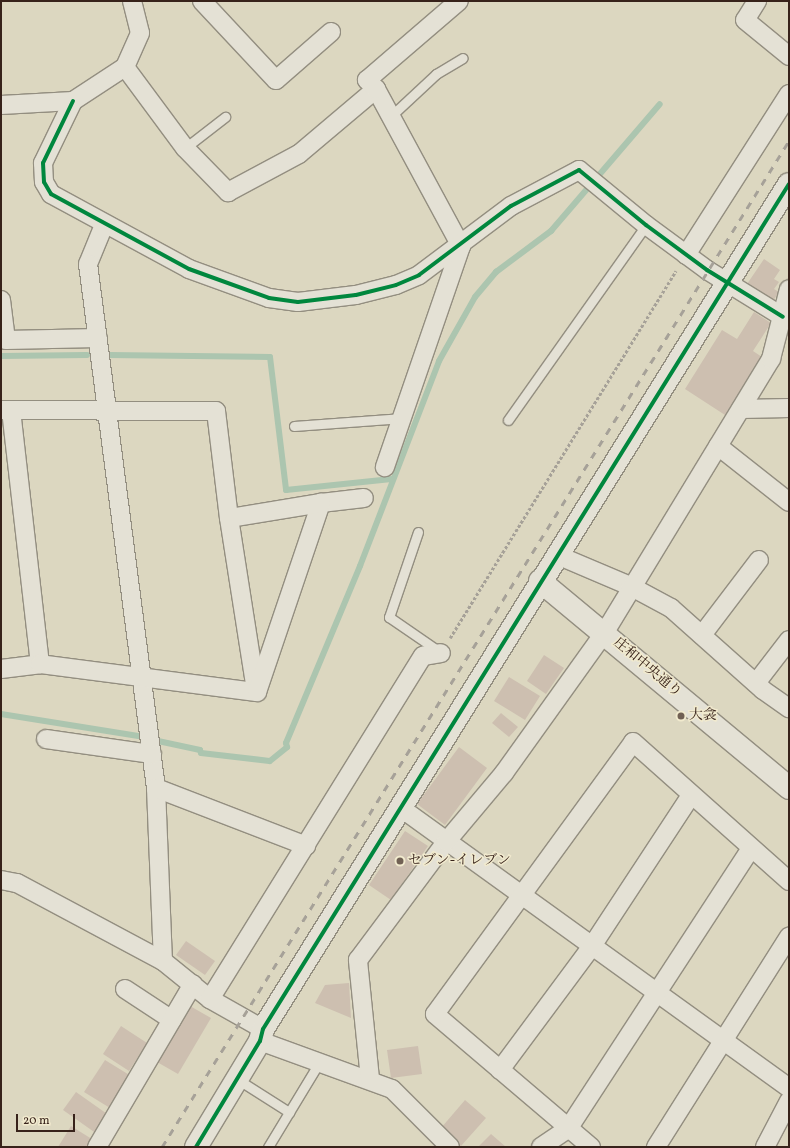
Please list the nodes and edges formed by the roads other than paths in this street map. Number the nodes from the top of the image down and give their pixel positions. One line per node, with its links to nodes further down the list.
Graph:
1 (132, 1): 8 (street)
2 (202, 1): 5 (street)
3 (459, 1): 9 (street)
4 (756, 1): 6 (street)
5 (331, 32)
6 (789, 56)
7 (463, 58): 13 (lane)
8 (125, 68): 11 (street); 15 (street)
9 (376, 89): 13 (street); 15 (street)
10 (789, 94): 20 (street)
11 (73, 101): 12 (street); 17 (street)
12 (1, 105)
13 (390, 116): 19 (street)
14 (225, 117): 15 (lane)
15 (185, 148)
16 (789, 184): 21 (street)
17 (104, 225): 19 (street); 25 (street)
18 (646, 226): 19 (street); 20 (street); 31 (lane)
19 (461, 246): 30 (street)
20 (686, 255): 21 (street)
21 (727, 283): 24 (street); 40 (street)
22 (789, 289): 24 (street)
23 (1, 300): 25 (street)
24 (783, 317): 28 (street)
25 (98, 338): 27 (street)
26 (789, 408): 28 (street)
27 (107, 409): 29 (street); 38 (street); 50 (street)
28 (741, 409): 33 (street)
29 (6, 410): 48 (street)
30 (403, 418): 32 (lane); 34 (street)
31 (508, 420)
32 (294, 426)
33 (718, 446): 36 (street); 43 (street)
34 (385, 467)
35 (364, 498): 37 (street)
36 (789, 502)
37 (321, 503): 38 (street); 52 (street)
38 (229, 518): 52 (street)
39 (418, 532): 47 (lane)
40 (557, 555): 42 (street); 43 (street)
41 (759, 560): 45 (street)
42 (540, 581): 44 (street, 庄和中央通り); 59 (street)
43 (630, 586): 44 (street); 45 (street)
44 (605, 632): 57 (street, 庄和中央通り); 60 (street)
45 (702, 635): 51 (street)
46 (789, 640): 51 (street)
47 (441, 653): 61 (street)
48 (40, 664): 49 (street); 50 (street)
49 (1, 669)
50 (141, 677): 52 (street); 55 (street)
51 (756, 684): 53 (street)
52 (257, 692)
53 (789, 708)
54 (46, 739): 55 (street)
55 (152, 754): 56 (street)
56 (156, 788): 61 (street); 68 (street)
57 (789, 788)
58 (691, 795): 62 (street); 65 (street); 67 (street)
59 (400, 808): 60 (street); 74 (street)
60 (446, 842): 65 (street); 79 (street)
61 (306, 846): 72 (street)
62 (751, 848): 64 (street); 71 (street)
63 (1, 880): 68 (street)
64 (789, 882)
65 (522, 896): 67 (street); 77 (street)
66 (789, 937): 75 (street)
67 (592, 946): 71 (street); 77 (street)
68 (163, 961): 69 (street)
69 (193, 984): 72 (street); 73 (street)
70 (125, 989): 73 (street)
71 (656, 991): 75 (street); 83 (street)
72 (210, 999): 74 (street)
73 (172, 1020): 84 (street)
74 (262, 1035): 76 (street); 78 (street)
75 (724, 1038): 80 (street); 90 (street)
76 (320, 1062): 79 (street); 82 (lane)
77 (500, 1070): 83 (street)
78 (237, 1079): 82 (lane); 85 (street)
79 (370, 1079): 87 (street)
80 (789, 1088)
81 (789, 1101): 91 (street)
82 (289, 1112): 86 (lane)
83 (568, 1129): 88 (street); 89 (street)
84 (97, 1147)
85 (196, 1147)
86 (268, 1147)
87 (450, 1147)
88 (541, 1147)
89 (591, 1147)
90 (656, 1147)
91 (765, 1147)

